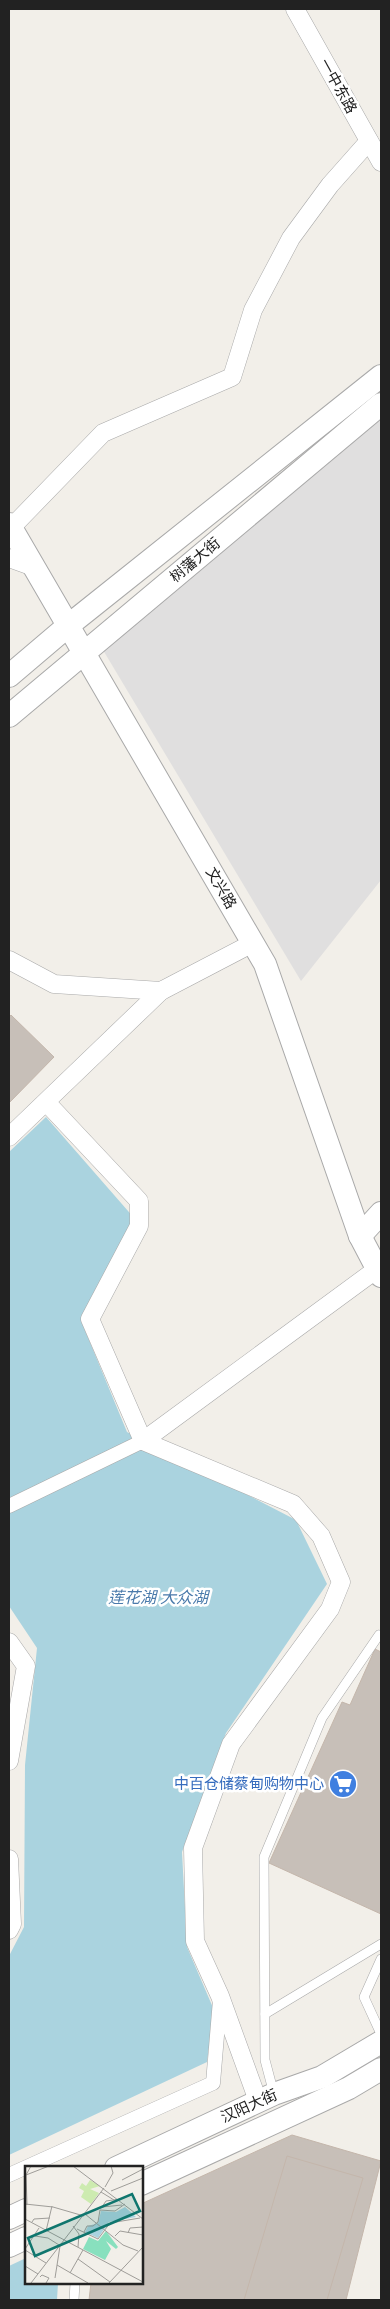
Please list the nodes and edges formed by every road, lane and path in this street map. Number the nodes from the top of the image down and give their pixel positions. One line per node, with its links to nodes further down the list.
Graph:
1 (295, 9): 2 (street, 一中东路)
2 (369, 141): 3 (street, 一中东路); 6 (street)
3 (381, 162)
4 (381, 376): 9 (street, 树藩大街)
5 (380, 407): 10 (street, 树藩大街)
6 (10, 526): 8 (street, 文兴路)
7 (9, 558): 8 (street)
8 (34, 567): 9 (street, 文兴路)
9 (69, 626): 10 (street, 文兴路); 11 (street, 树藩大街)
10 (84, 652): 12 (street, 树藩大街); 13 (street, 文兴路)
11 (9, 676)
12 (9, 716)
13 (253, 942): 15 (street); 19 (street, 文兴路)
14 (9, 960): 15 (street)
15 (161, 990): 16 (street)
16 (46, 1103): 17 (street); 21 (street)
17 (9, 1137)
18 (381, 1213): 19 (street)
19 (360, 1236): 20 (street, 文兴路)
20 (379, 1273): 21 (street)
21 (144, 1441): 22 (street); 31 (street)
22 (9, 1506)
23 (381, 1636): 32 (lane)
24 (9, 1642): 25 (street)
25 (9, 1762)
26 (9, 1859): 27 (street)
27 (9, 1884): 28 (street)
28 (9, 1930)
29 (381, 1944): 32 (lane)
30 (381, 1960): 33 (lane)
31 (220, 1996): 36 (street); 37 (street)
32 (266, 2014): 36 (lane)
33 (381, 2034)
34 (381, 2042): 36 (street, 汉阳大街)
35 (381, 2069): 41 (street, 汉阳大街)
36 (266, 2098): 38 (street, 汉阳大街)
37 (29, 2166)
38 (120, 2166)
39 (25, 2168): 40 (street)
40 (9, 2175)
41 (142, 2184)
42 (25, 2210): 43 (street)
43 (9, 2218)
44 (25, 2238): 45 (street)
45 (9, 2246)
46 (75, 2284): 47 (lane)
47 (74, 2300)

